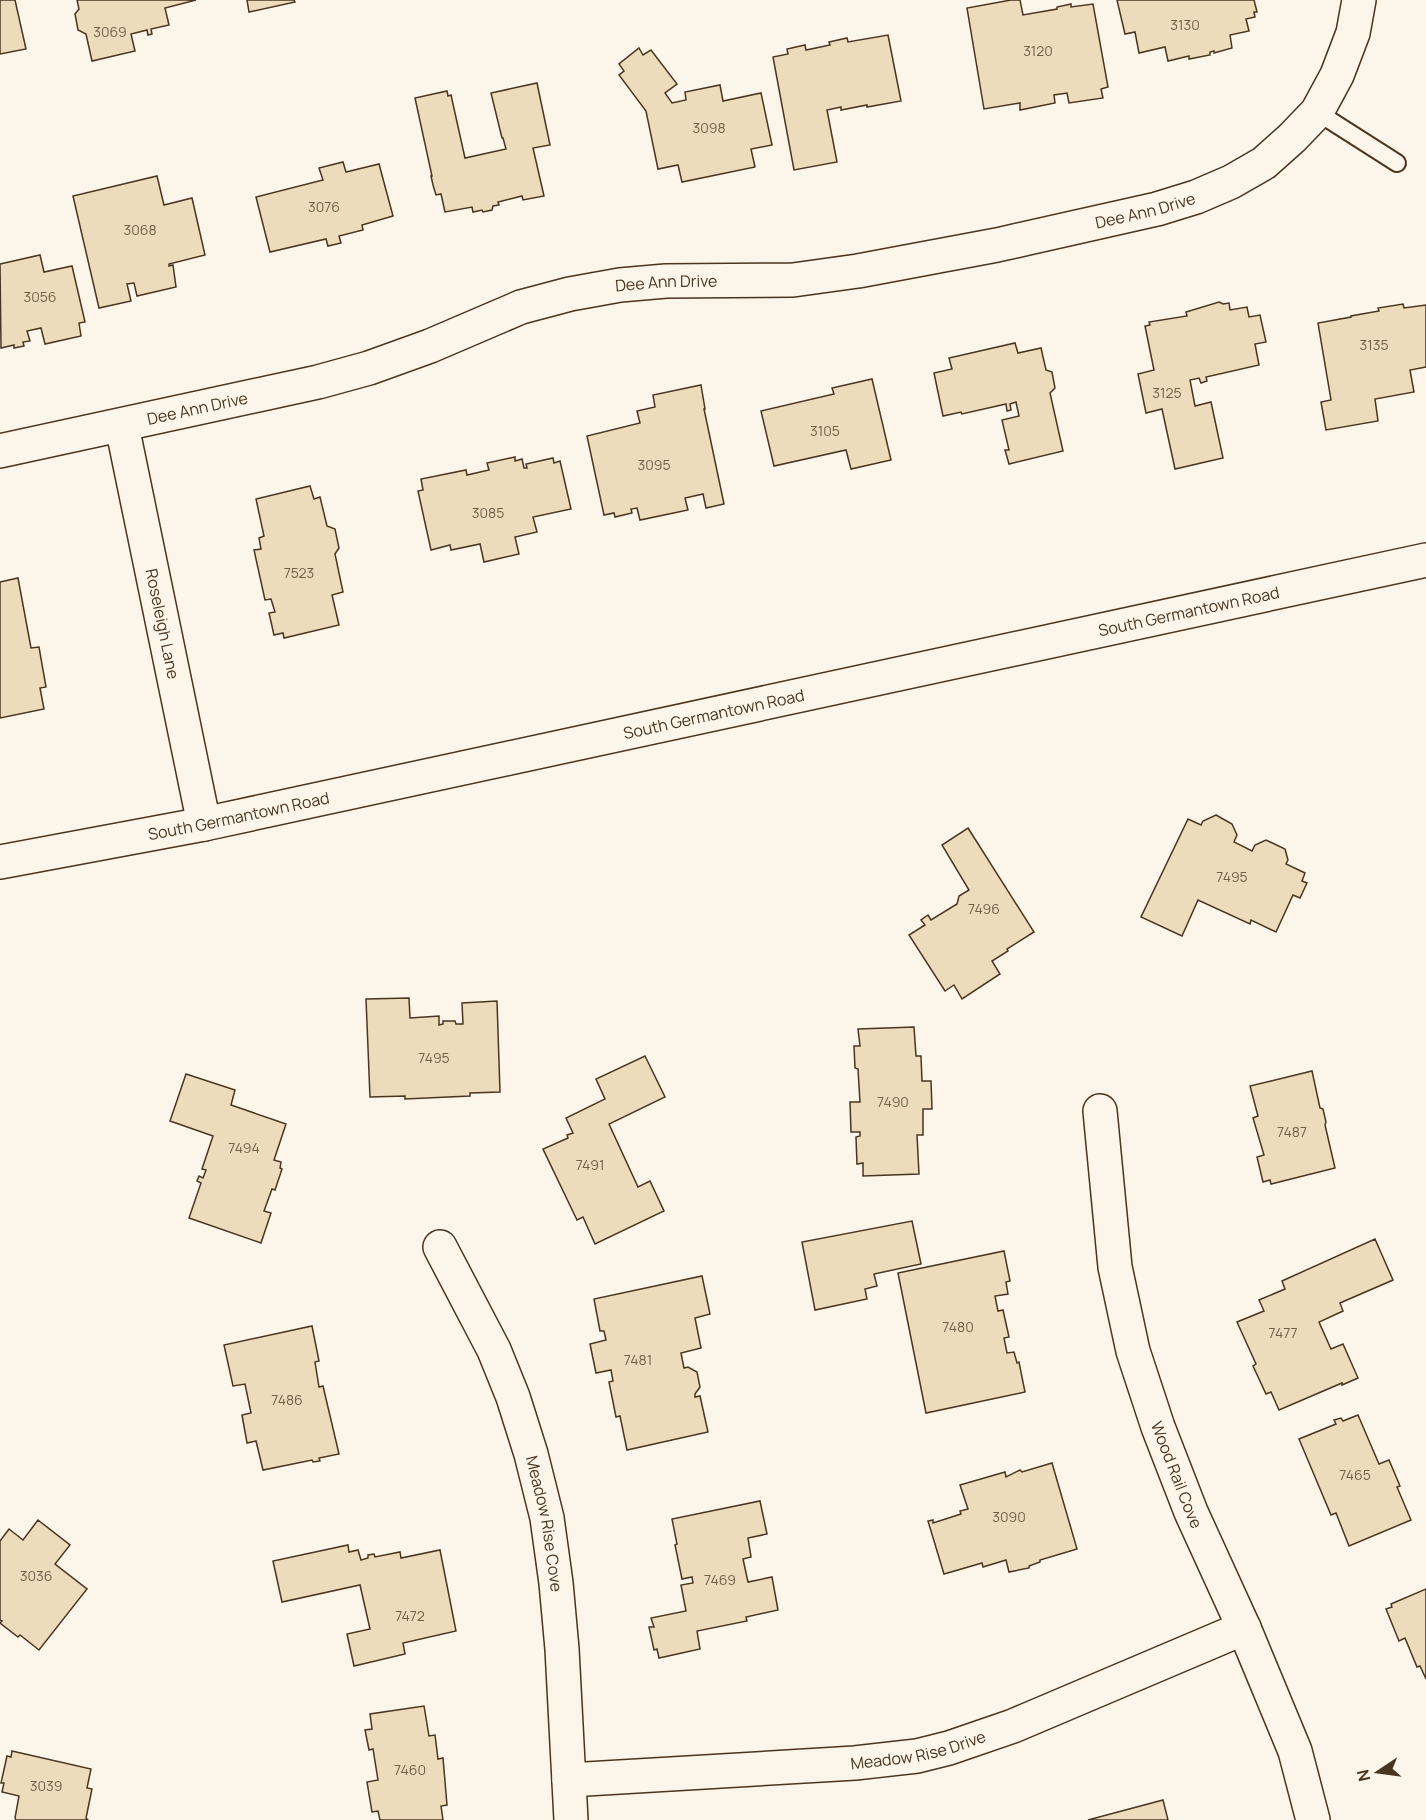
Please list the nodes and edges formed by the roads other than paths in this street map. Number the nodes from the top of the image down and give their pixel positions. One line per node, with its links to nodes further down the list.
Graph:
1 (1359, 0): 2 (street, Dee Ann Drive)
2 (1317, 112): 3 (lane); 4 (street, Dee Ann Drive)
3 (1397, 163)
4 (122, 426): 5 (street, Dee Ann Drive); 7 (street, Roseleigh Lane)
5 (0, 451)
6 (1426, 560): 7 (street, South Germantown Road)
7 (204, 824): 8 (street, South Germantown Road)
8 (0, 862)
9 (1100, 1111): 11 (street, Wood Rail Cove)
10 (440, 1247): 12 (street, Meadow Rise Cove)
11 (1244, 1628): 12 (street, Meadow Rise Drive); 14 (street, Wood Rail Cove)
12 (569, 1780): 13 (street, Meadow Rise Cove)
13 (571, 1820)
14 (1314, 1820)

